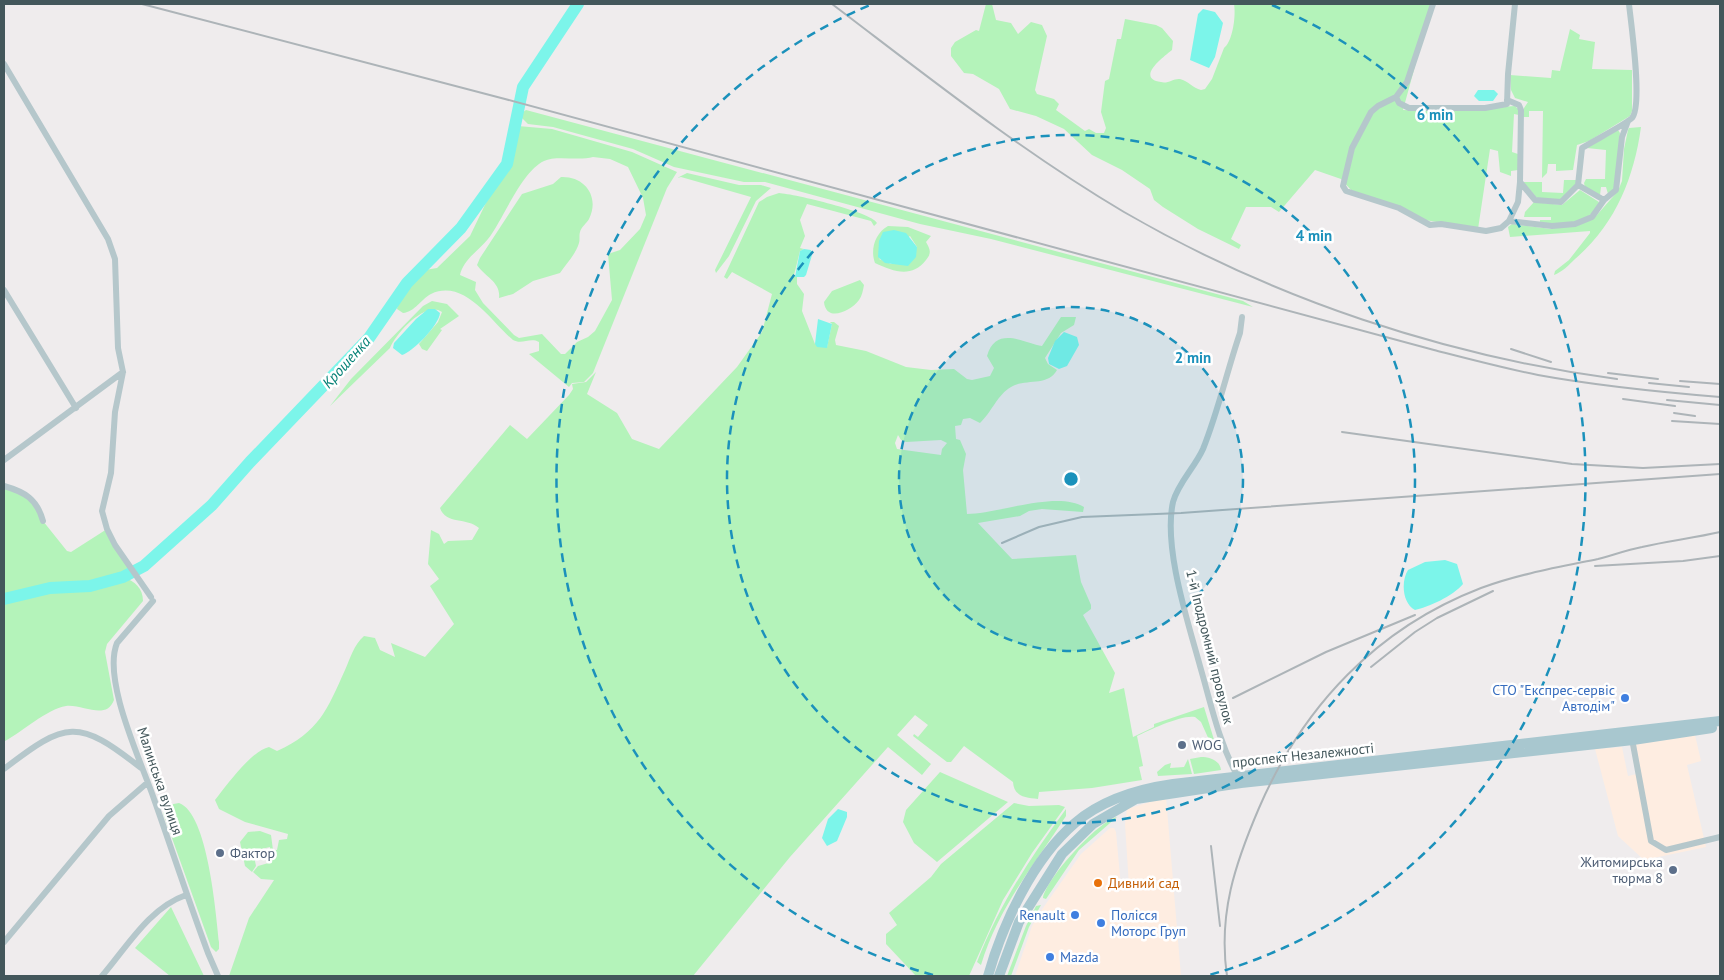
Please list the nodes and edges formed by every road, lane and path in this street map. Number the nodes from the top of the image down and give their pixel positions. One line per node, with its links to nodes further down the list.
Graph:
1 (1433, 4): 5 (street)
2 (1515, 4): 6 (street)
3 (1629, 4): 7 (street)
4 (4, 64): 14 (street)
5 (1396, 97): 6 (street); 11 (street)
6 (1507, 102): 8 (street)
7 (1628, 122): 9 (street); 10 (street)
8 (1520, 182): 9 (street); 11 (street)
9 (1578, 185): 10 (street)
10 (1604, 200): 11 (street)
11 (1509, 220)
12 (4, 290): 15 (street)
13 (1242, 318): 24 (street, 1-й Іподромний провулок)
14 (123, 372): 15 (street); 23 (street, Малинська вулиця)
15 (76, 408): 16 (street)
16 (4, 460)
17 (4, 486): 18 (street)
18 (44, 521)
19 (1720, 721): 21 (main road, проспект Незалежності)
20 (1720, 727): 21 (main road, проспект Незалежності)
21 (1632, 736): 24 (main road, проспект Незалежності); 26 (street)
22 (4, 768): 23 (street)
23 (142, 768): 25 (street, Малинська вулиця)
24 (1240, 780): 31 (main road, проспект Незалежності); 32 (main road, проспект Незалежності)
25 (147, 783): 27 (street, Малинська вулиця); 28 (street)
26 (1720, 837)
27 (186, 895): 29 (street); 30 (street, Малинська вулиця)
28 (4, 942)
29 (102, 976)
30 (218, 976)
31 (988, 976)
32 (999, 976)

